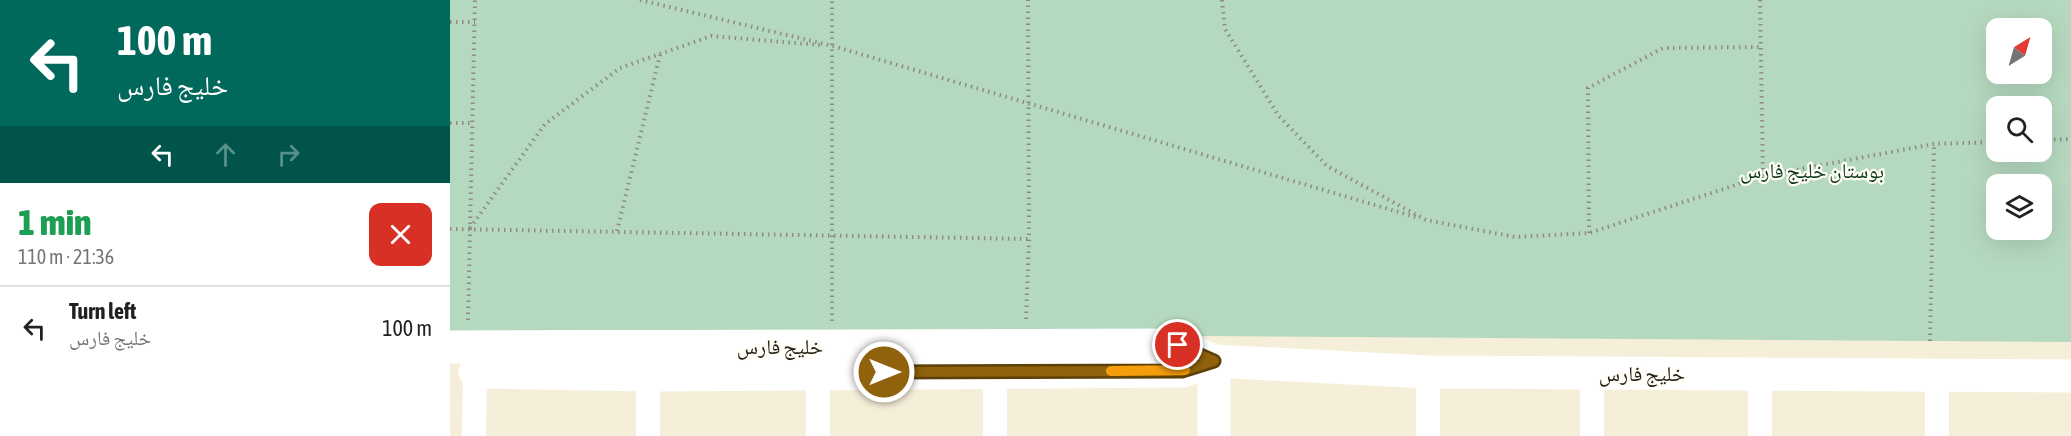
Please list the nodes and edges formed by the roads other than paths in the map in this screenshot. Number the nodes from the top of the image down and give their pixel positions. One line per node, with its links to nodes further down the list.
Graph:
1 (459, 339): 2 (main road, خلیج فارس)
2 (1214, 361): 5 (main road, خلیج فارس); 6 (main road, خلیج فارس); 16 (main road)
3 (475, 372): 9 (main road, خلیج فارس); 12 (street)
4 (818, 372): 5 (main road, خلیج فارس); 9 (main road, خلیج فارس); 14 (street)
5 (995, 372): 15 (street)
6 (1428, 372): 7 (main road, خلیج فارس); 17 (street)
7 (1592, 373): 8 (main road, خلیج فارس); 18 (street)
8 (1760, 374): 10 (main road, خلیج فارس); 19 (street)
9 (648, 375): 13 (street)
10 (1937, 375): 11 (main road, خلیج فارس); 20 (street)
11 (2071, 376)
12 (474, 436)
13 (648, 436)
14 (818, 436)
15 (995, 436)
16 (1214, 436)
17 (1428, 436)
18 (1592, 436)
19 (1760, 436)
20 (1937, 436)

